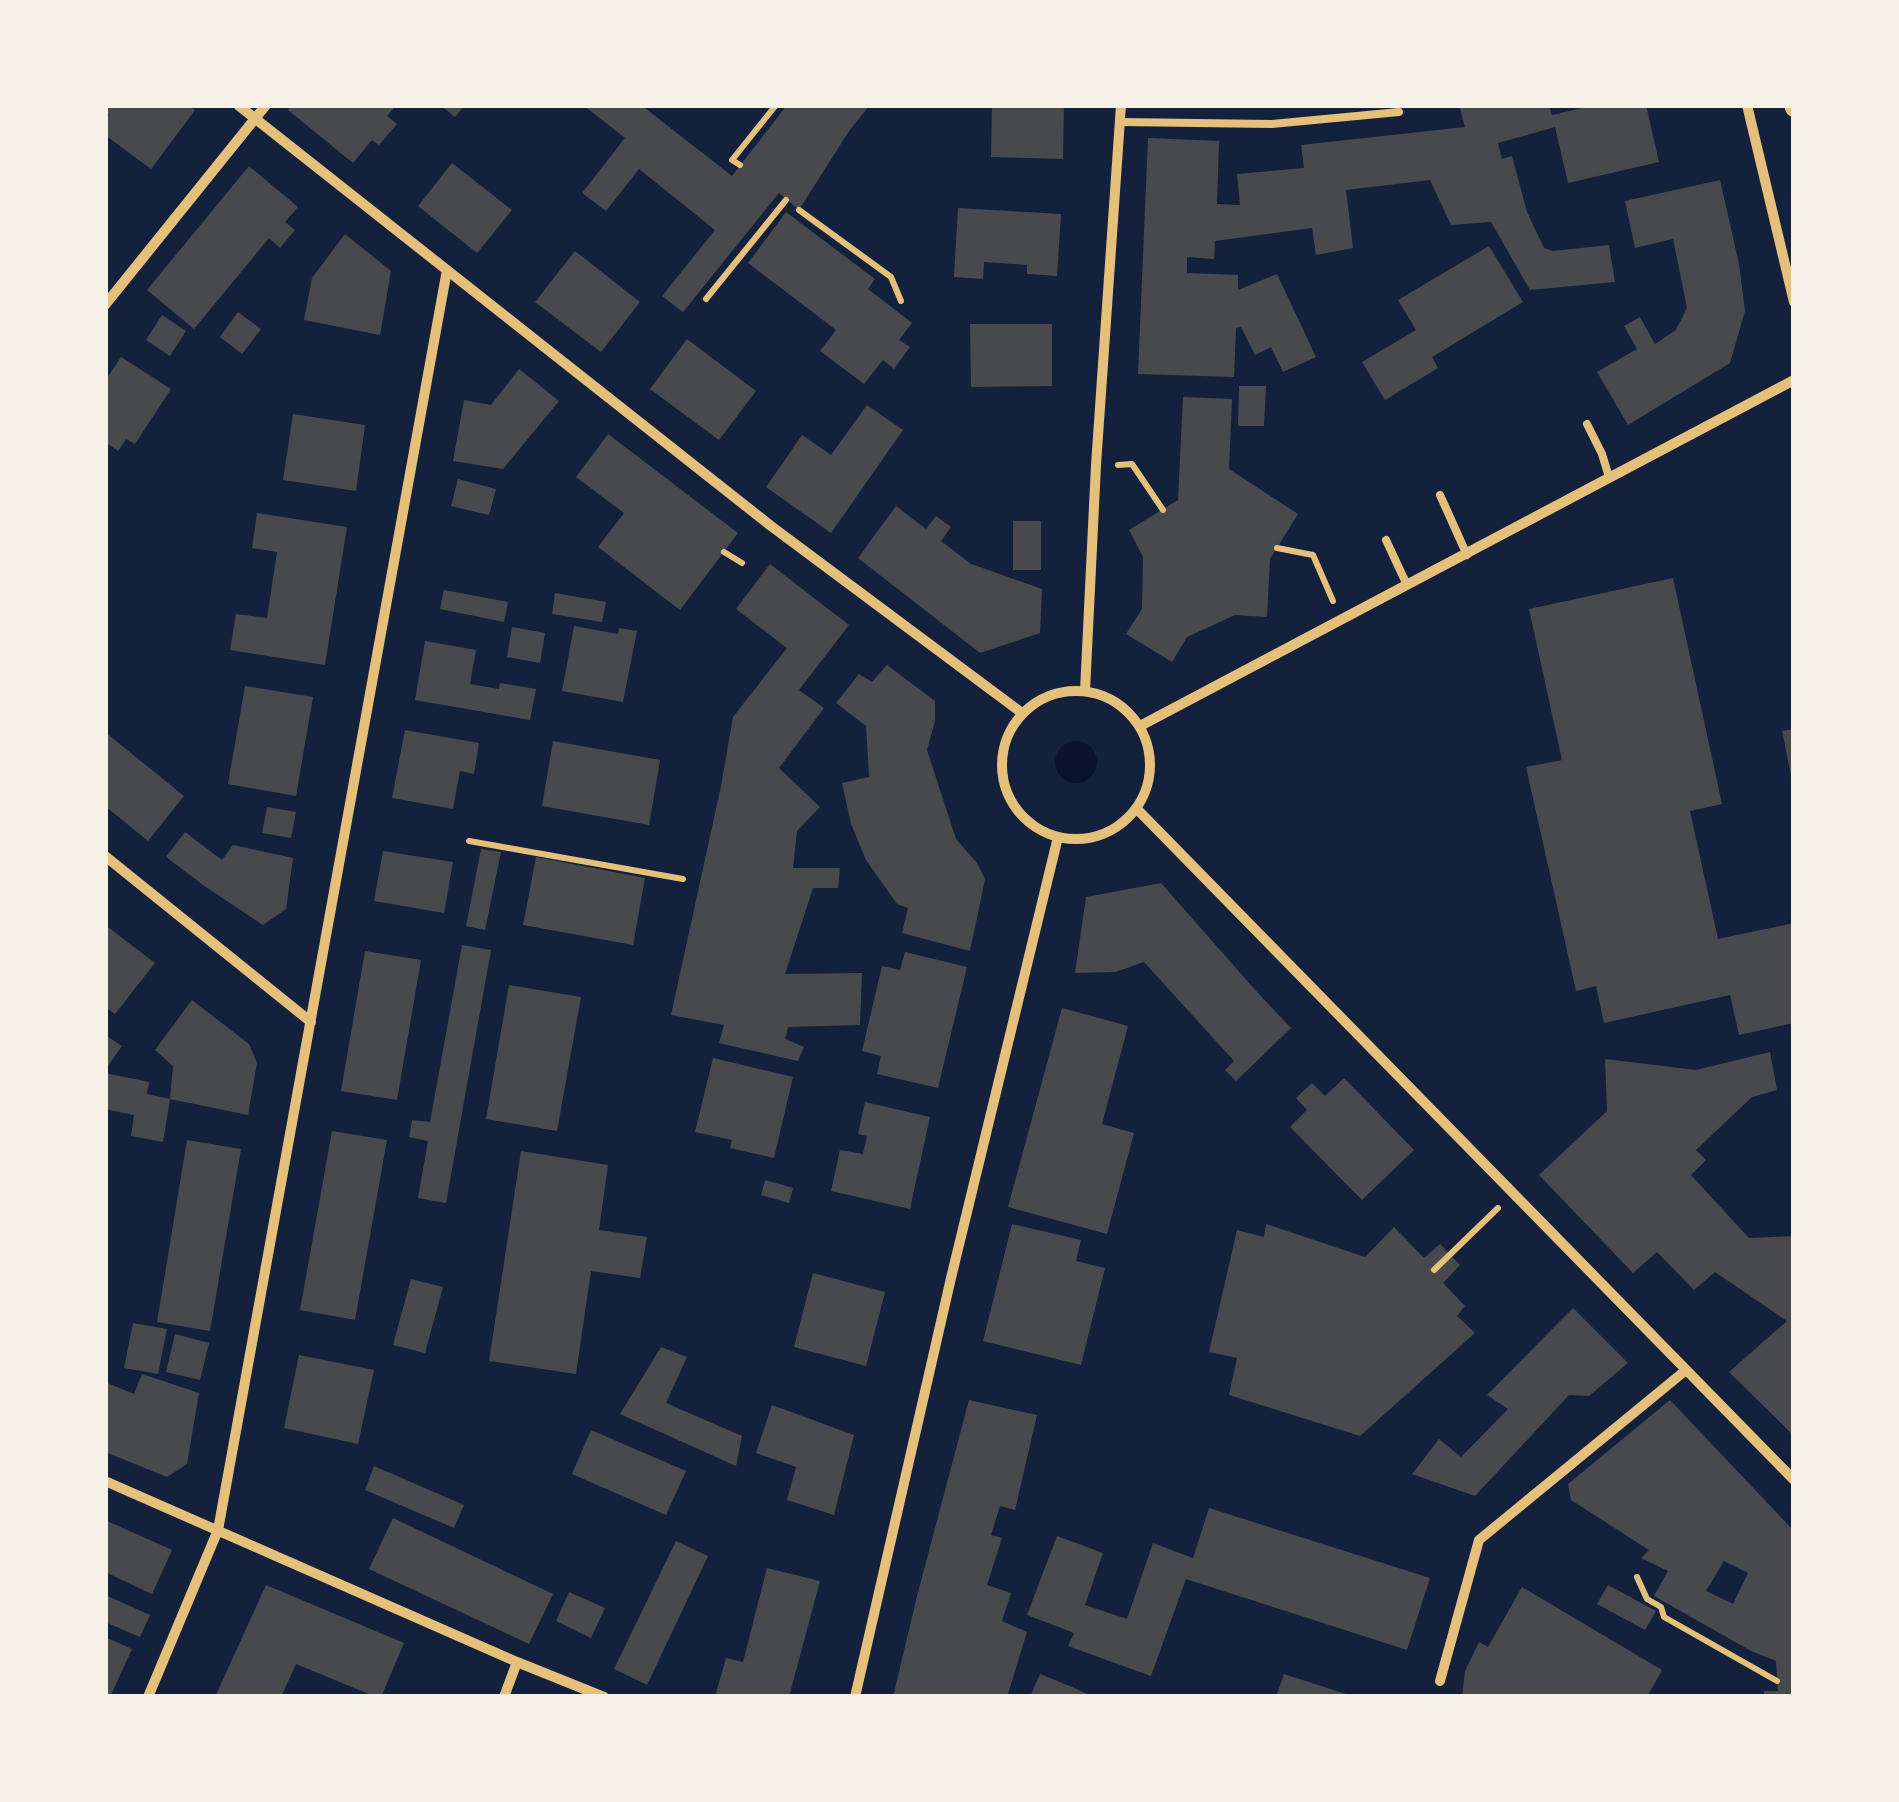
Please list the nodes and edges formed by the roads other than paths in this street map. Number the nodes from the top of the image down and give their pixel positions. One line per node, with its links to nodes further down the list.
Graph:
1 (238, 105): 6 (street)
2 (266, 105): 6 (street)
3 (1121, 105): 7 (street)
4 (1748, 105): 9 (street)
5 (1399, 112): 7 (lane)
6 (255, 118): 8 (street); 10 (street)
7 (1120, 122): 18 (street)
8 (447, 270): 19 (street); 24 (street)
9 (1794, 302)
10 (105, 306)
11 (1794, 380): 13 (street)
12 (1587, 424): 13 (lane)
13 (1609, 477): 16 (street)
14 (1440, 495): 16 (lane)
15 (1386, 540): 17 (lane)
16 (1468, 555): 17 (street)
17 (1408, 586): 20 (street)
18 (1085, 691): 19 (street); 20 (street)
19 (1022, 713): 22 (street)
20 (1140, 726): 21 (street)
21 (1136, 808): 22 (street); 25 (street)
22 (1058, 837): 34 (street)
23 (105, 856): 24 (street)
24 (311, 1022): 28 (street)
25 (1686, 1370): 26 (street); 30 (street)
26 (1794, 1480)
27 (105, 1481): 28 (street)
28 (218, 1530): 29 (street); 31 (street)
29 (517, 1662): 32 (street); 33 (street)
30 (1440, 1681)
31 (148, 1697)
32 (504, 1697)
33 (604, 1697)
34 (856, 1697)

